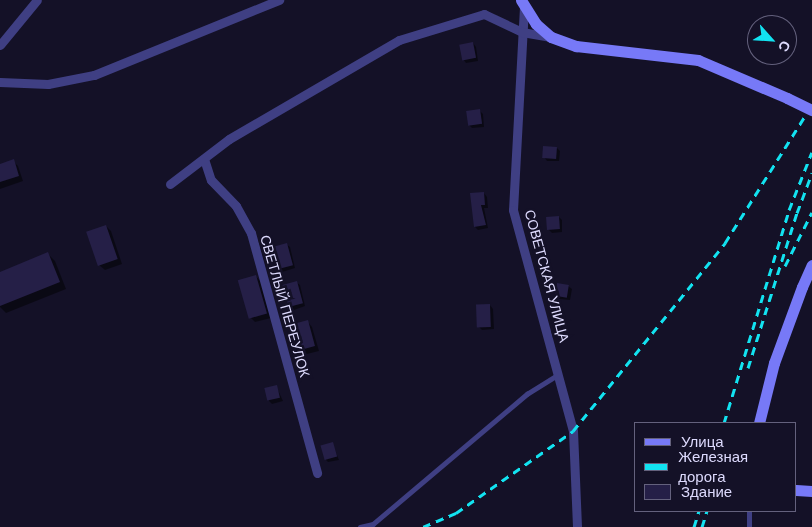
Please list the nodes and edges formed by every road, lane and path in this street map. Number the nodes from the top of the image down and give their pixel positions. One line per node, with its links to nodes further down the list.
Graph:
1 (37, 0): 6 (street)
2 (280, 0): 7 (street)
3 (523, 4): 4 (street, СОВЕТСКАЯ УЛИЦА); 5 (street)
4 (522, 32): 5 (street); 9 (street); 12 (street, СОВЕТСКАЯ УЛИЦА)
5 (550, 37): 8 (street, bridge)
6 (0, 45)
7 (0, 82)
8 (812, 110)
9 (204, 159): 10 (street); 14 (street, СВЕТЛЫЙ ПЕРЕУЛОК)
10 (170, 184)
11 (812, 265): 13 (street)
12 (557, 375): 18 (lane); 19 (street, СОВЕТСКАЯ УЛИЦА)
13 (759, 422)
14 (317, 473)
15 (797, 490): 16 (street)
16 (812, 491)
17 (749, 512): 20 (lane)
18 (360, 527)
19 (577, 527)
20 (749, 527)

